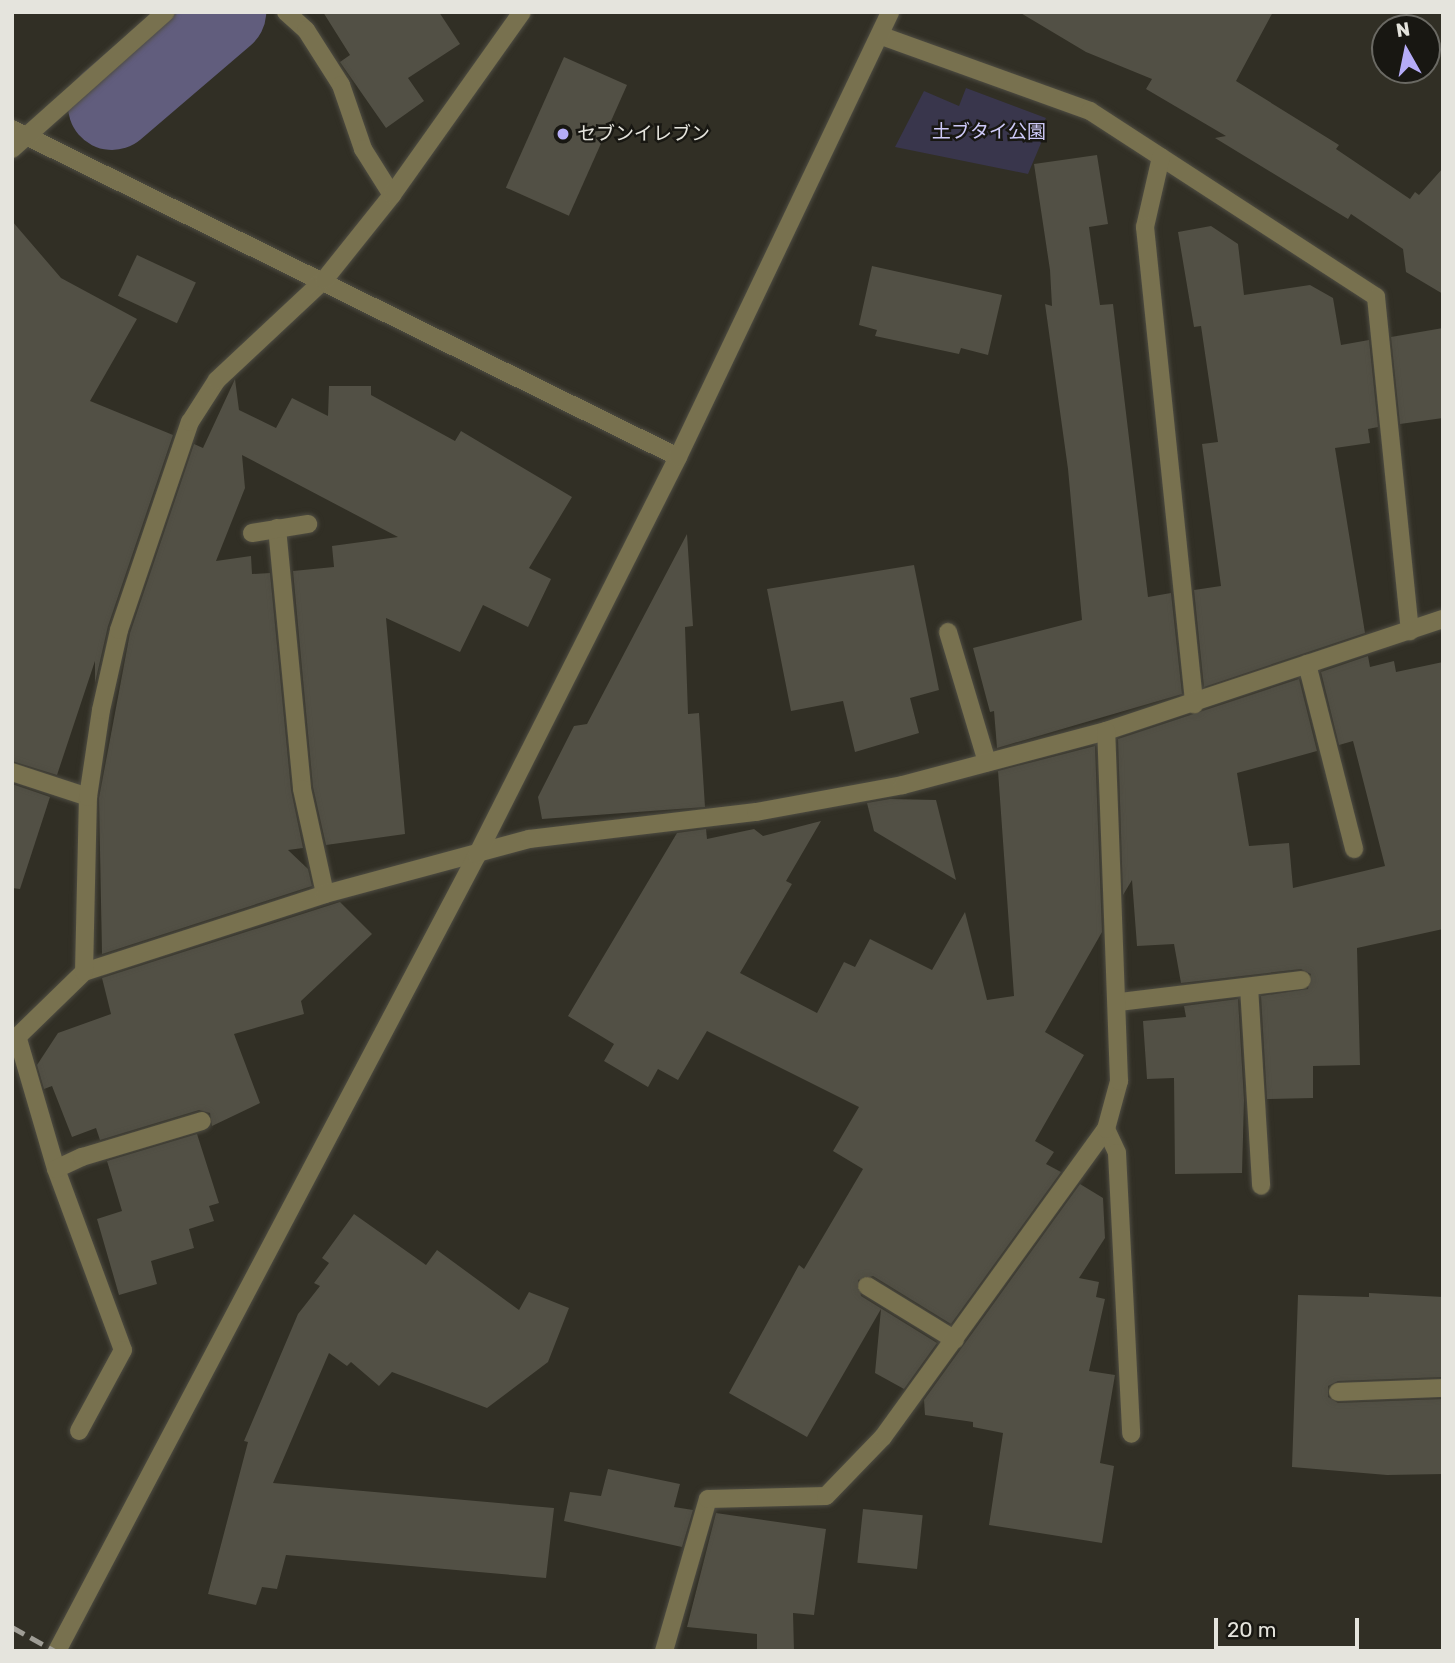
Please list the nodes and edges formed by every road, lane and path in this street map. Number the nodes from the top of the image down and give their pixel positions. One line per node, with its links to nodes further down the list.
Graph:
1 (166, 12): 6 (street)
2 (286, 12): 9 (street)
3 (522, 12): 9 (street)
4 (890, 12): 5 (street)
5 (882, 36): 8 (street); 11 (street)
6 (20, 133): 7 (street); 10 (street)
7 (12, 149)
8 (1161, 157): 16 (street); 19 (street)
9 (392, 195): 10 (street)
10 (324, 280): 11 (street); 23 (street)
11 (678, 457): 25 (street)
12 (307, 524): 13 (street)
13 (276, 528): 14 (street); 26 (street)
14 (252, 533)
15 (1443, 619): 16 (street)
16 (1409, 631): 18 (street)
17 (948, 632): 21 (street)
18 (1307, 664): 19 (street); 24 (street)
19 (1194, 704): 20 (street)
20 (1106, 732): 21 (street); 30 (street)
21 (986, 762): 25 (street)
22 (12, 772): 23 (street)
23 (88, 797): 27 (street)
24 (1354, 849)
25 (477, 855): 26 (street); 42 (street)
26 (325, 894): 27 (street)
27 (85, 972): 31 (street)
28 (1302, 980): 29 (street)
29 (1249, 987): 30 (street); 35 (street)
30 (1119, 1002): 33 (street)
31 (15, 1041): 34 (street)
32 (202, 1121): 34 (street)
33 (1106, 1129): 37 (street); 41 (street)
34 (56, 1169): 40 (street)
35 (1261, 1186)
36 (867, 1286): 37 (street)
37 (955, 1339): 43 (street)
38 (1443, 1388): 39 (street)
39 (1338, 1392)
40 (79, 1431)
41 (1131, 1434)
42 (57, 1651)
43 (664, 1651)

